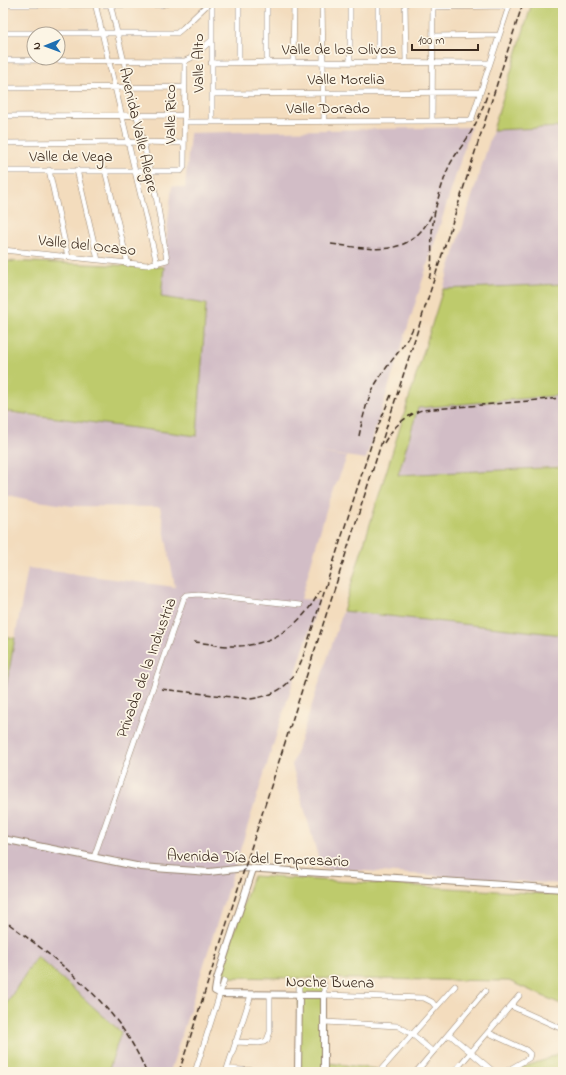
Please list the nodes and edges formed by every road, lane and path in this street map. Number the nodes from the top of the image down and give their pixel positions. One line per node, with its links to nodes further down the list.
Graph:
1 (168, 3): 11 (street)
2 (210, 3): 16 (street); 20 (street, Valle Alto)
3 (239, 3): 28 (street)
4 (267, 3): 29 (street)
5 (294, 3): 25 (street)
6 (322, 3): 26 (street)
7 (350, 3): 30 (street)
8 (378, 3): 31 (street)
9 (405, 3): 32 (street)
10 (95, 4): 11 (street); 13 (street); 15 (street, Avenida Valle Alegre)
11 (110, 4): 16 (street, Avenida Valle Alegre)
12 (509, 4): 14 (street); 18 (street)
13 (3, 5)
14 (433, 5): 19 (street)
15 (102, 32): 16 (street); 17 (street); 22 (street, Avenida Valle Alegre)
16 (117, 32): 23 (street, Avenida Valle Alegre)
17 (3, 33)
18 (499, 35): 19 (street); 34 (street)
19 (433, 36): 33 (street)
20 (212, 40): 24 (street); 27 (street, Valle Alto)
21 (3, 60): 22 (street)
22 (108, 60): 23 (street); 38 (street, Avenida Valle Alegre)
23 (124, 60): 24 (street); 35 (street, Avenida Valle Alegre)
24 (185, 61): 36 (street, Valle Rico)
25 (293, 62): 26 (street, Valle de los Olivos); 29 (street, Valle de los Olivos)
26 (322, 62): 30 (street, Valle de los Olivos); 41 (street)
27 (211, 63): 28 (street, Valle de los Olivos); 42 (street, Valle Alto)
28 (239, 63): 29 (street, Valle de los Olivos)
29 (267, 63)
30 (350, 63): 31 (street, Valle de los Olivos)
31 (378, 63): 32 (street, Valle de los Olivos)
32 (406, 63): 33 (street, Valle de los Olivos)
33 (433, 63): 34 (street, Valle de los Olivos); 39 (street)
34 (490, 63): 40 (street)
35 (130, 87): 36 (street); 38 (street); 46 (street, Avenida Valle Alegre)
36 (184, 87): 43 (street, Valle Rico)
37 (3, 88): 38 (street)
38 (114, 88): 45 (street, Avenida Valle Alegre)
39 (433, 92): 40 (street, Valle Morelia); 41 (street, Valle Morelia); 47 (street)
40 (480, 92): 47 (street, Valle Dorado)
41 (324, 93): 42 (street, Valle Morelia); 50 (street)
42 (212, 94): 49 (street, Valle Alto)
43 (184, 114): 46 (street); 48 (street, Valle Rico)
44 (3, 116): 45 (street)
45 (121, 116): 46 (street); 51 (street, Avenida Valle Alegre)
46 (136, 116): 52 (street, Avenida Valle Alegre)
47 (432, 121): 50 (street, Valle Dorado)
48 (184, 122): 49 (street, Valle Dorado); 54 (street, Valle Rico)
49 (212, 122): 50 (street, Valle Dorado)
50 (324, 122)
51 (128, 142): 52 (street); 53 (street); 59 (street, Avenida Valle Alegre)
52 (142, 142): 54 (street); 60 (street, Avenida Valle Alegre)
53 (3, 143)
54 (184, 143): 55 (street, Valle Rico)
55 (184, 167): 60 (street, Valle de Vega)
56 (49, 170): 57 (street, Valle de Vega); 61 (street, Valle de Vega); 63 (street)
57 (77, 170): 58 (street, Valle de Vega); 64 (street)
58 (105, 170): 59 (street, Valle de Vega); 66 (street)
59 (134, 170): 60 (street, Valle de Vega); 67 (street, Avenida Valle Alegre)
60 (149, 170): 65 (street, Avenida Valle Alegre)
61 (3, 171)
62 (3, 250): 63 (street, Valle del Ocaso)
63 (68, 257): 64 (street, Valle del Ocaso)
64 (98, 260): 66 (street, Valle del Ocaso)
65 (167, 260): 67 (street, Valle del Ocaso)
66 (128, 264): 67 (street, Valle del Ocaso)
67 (157, 264)
68 (300, 605): 70 (street, Privada de la Industria)
69 (3, 839): 70 (street, Avenida Día del Empresario)
70 (94, 857): 71 (street, Avenida Día del Empresario)
71 (253, 869): 72 (street, Avenida Día del Empresario); 78 (street)
72 (563, 889)
73 (224, 981): 78 (street)
74 (299, 984): 81 (street)
75 (324, 984): 82 (street)
76 (455, 986): 84 (street)
77 (485, 991): 90 (street)
78 (221, 994): 79 (street, Noche Buena); 95 (street)
79 (251, 995): 80 (street, Noche Buena); 91 (street)
80 (270, 995): 81 (street, Noche Buena); 91 (street)
81 (299, 995): 82 (street, Noche Buena); 97 (street)
82 (324, 995): 84 (street, Noche Buena); 86 (street)
83 (519, 996): 85 (street)
84 (436, 1006): 89 (street)
85 (511, 1006): 87 (street); 88 (street)
86 (324, 1022): 89 (street); 98 (street)
87 (560, 1028)
88 (489, 1033): 93 (street); 103 (street)
89 (412, 1034): 92 (street); 99 (street)
90 (449, 1034): 92 (street); 93 (street)
91 (235, 1042): 94 (street)
92 (433, 1052): 100 (street)
93 (470, 1053): 101 (street); 102 (street)
94 (227, 1071): 96 (street)
95 (195, 1072)
96 (270, 1072)
97 (298, 1072)
98 (324, 1072)
99 (379, 1072)
100 (416, 1072)
101 (454, 1072)
102 (494, 1072)
103 (505, 1072)

